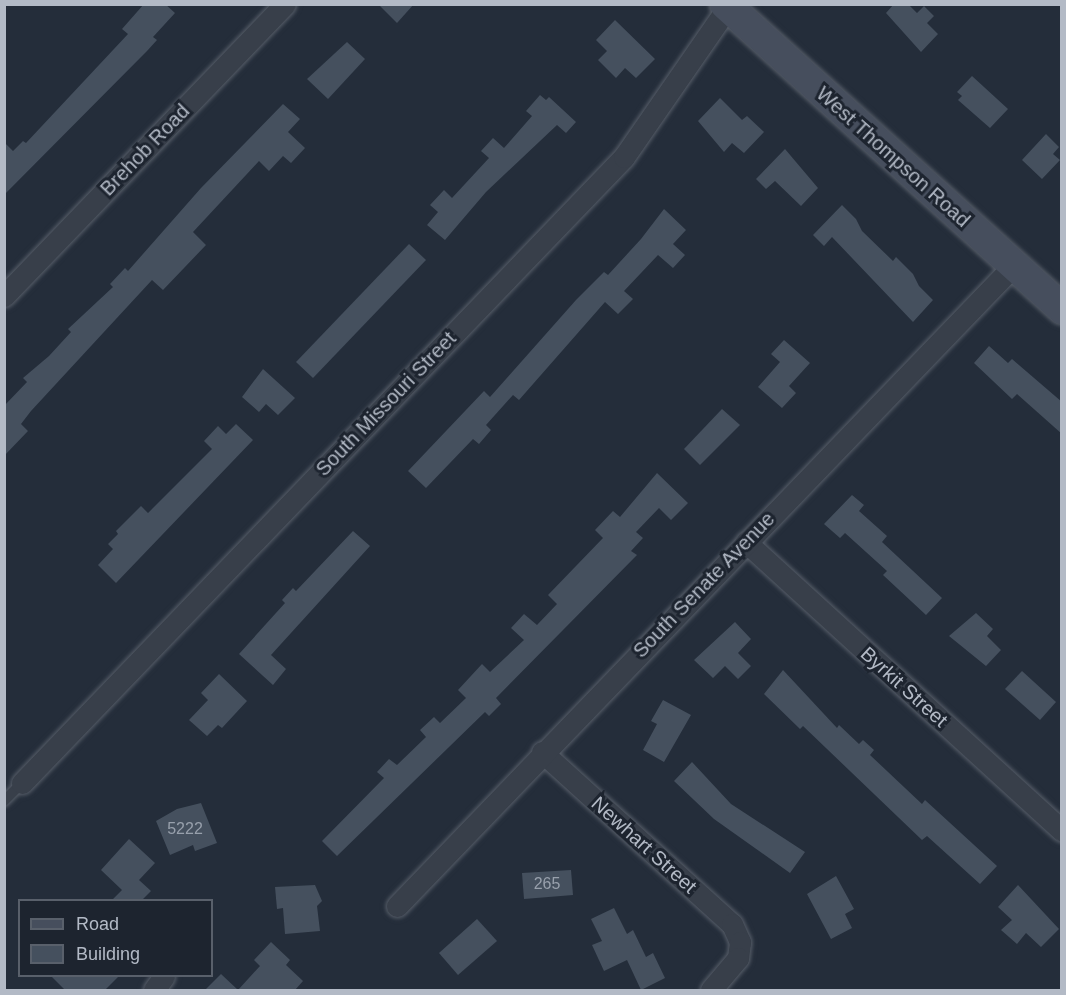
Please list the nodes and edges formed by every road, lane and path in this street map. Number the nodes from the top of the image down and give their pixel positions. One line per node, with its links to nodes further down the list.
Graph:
1 (285, 4): 4 (street, Brehob Road)
2 (727, 6): 3 (main road, West Thompson Road); 8 (street, South Missouri Street)
3 (1013, 266): 5 (main road, West Thompson Road); 6 (street, South Senate Avenue)
4 (4, 296)
5 (1062, 309)
6 (746, 542): 7 (street, South Senate Avenue); 10 (street, Byrkit Street)
7 (542, 752): 11 (street, South Senate Avenue); 14 (street, Newhart Street)
8 (22, 783): 9 (lane)
9 (4, 801)
10 (1062, 831)
11 (397, 906)
12 (163, 977): 13 (street)
13 (154, 990)
14 (711, 990)

